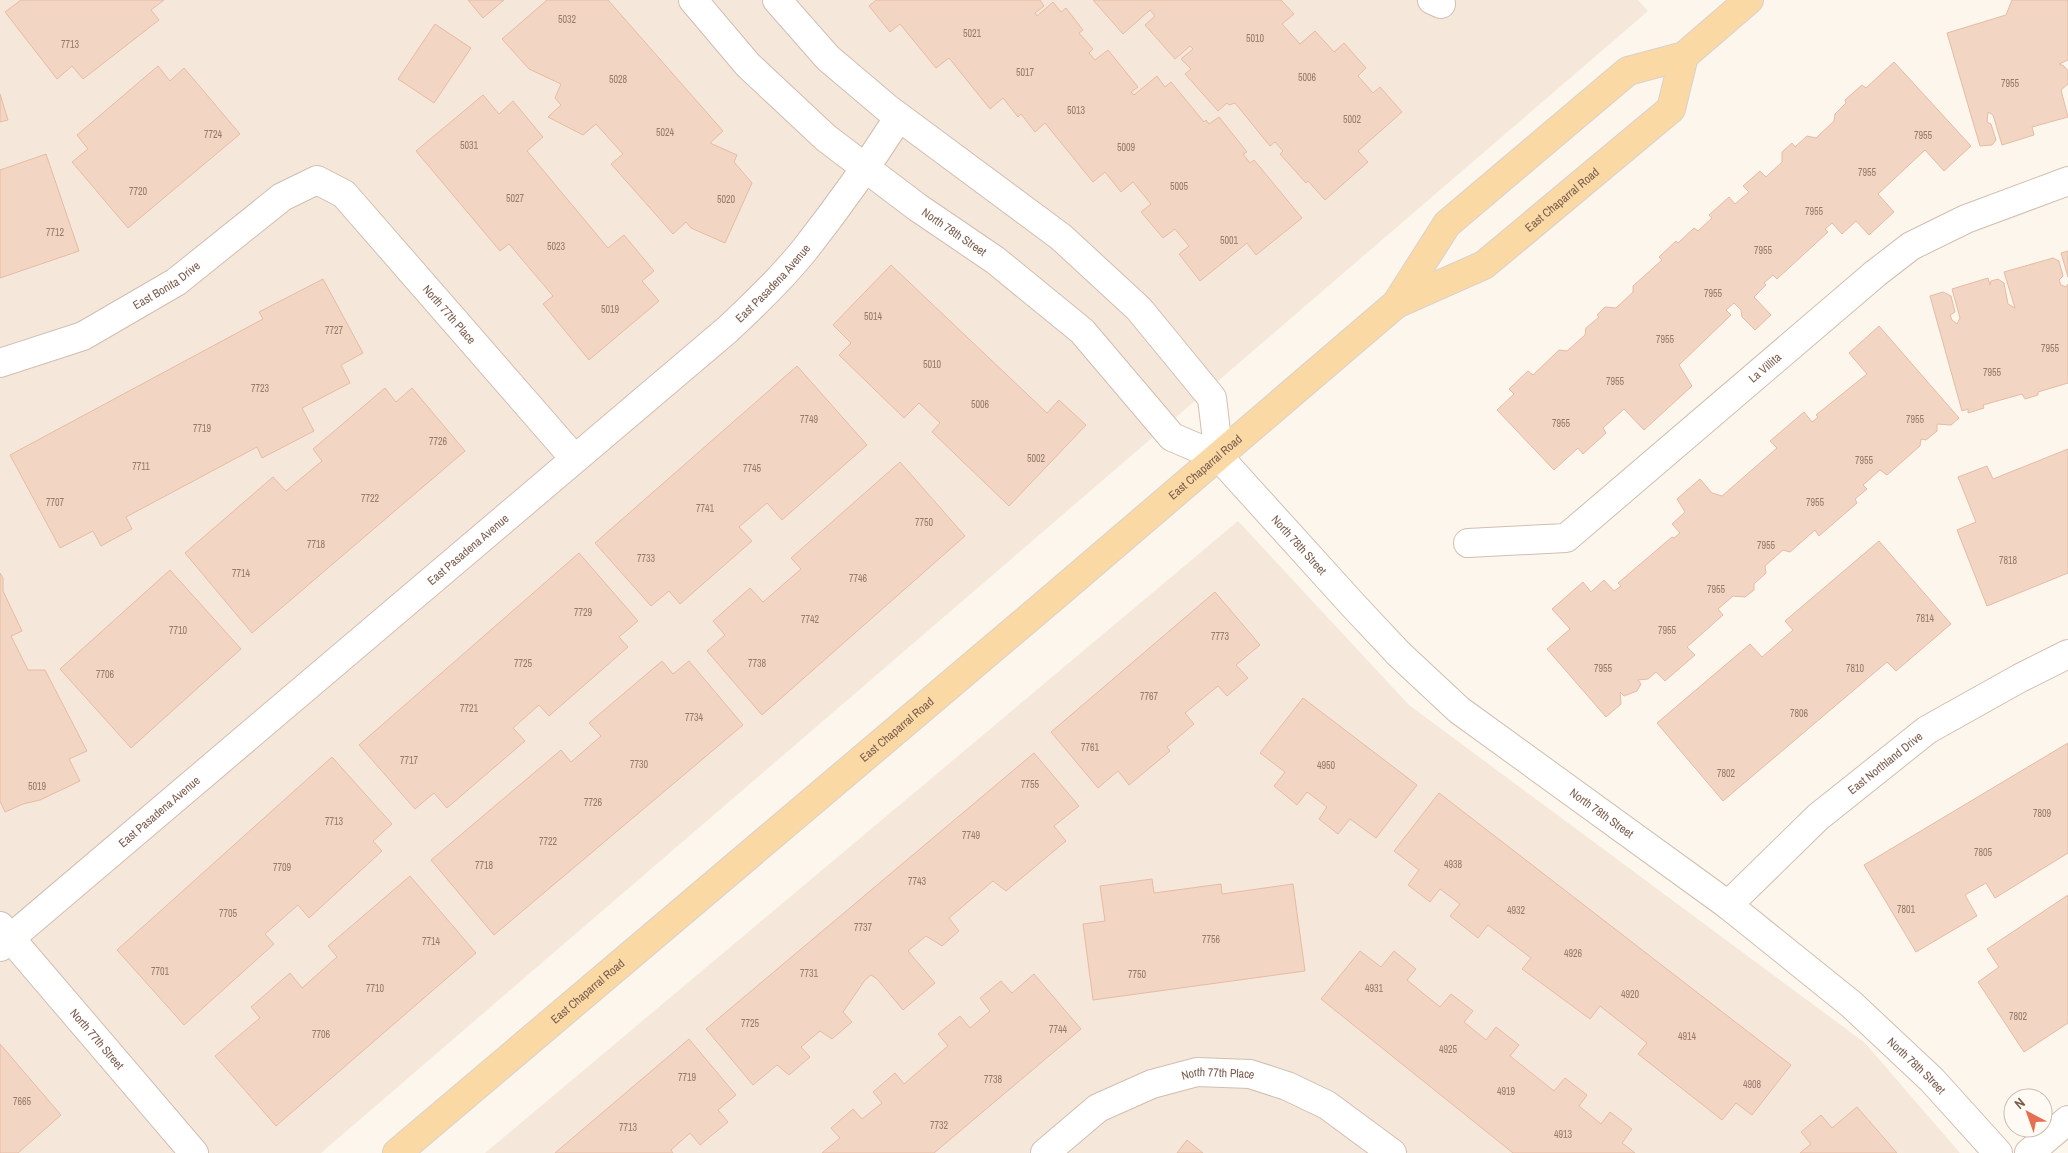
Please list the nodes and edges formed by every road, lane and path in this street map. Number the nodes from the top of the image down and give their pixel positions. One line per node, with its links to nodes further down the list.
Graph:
1 (693, 0): 6 (street, North 78th Street)
2 (777, 0): 5 (street)
3 (1749, 0): 4 (main road, East Chaparral Road)
4 (1684, 56): 9 (main road, East Chaparral Road); 9 (main road, East Chaparral Road)
5 (899, 117): 6 (street, East Pasadena Avenue); 11 (street)
6 (866, 168): 11 (street, North 78th Street); 12 (street, East Pasadena Avenue)
7 (317, 180): 10 (street, East Bonita Drive); 12 (street, North 77th Place)
8 (2068, 181): 13 (street, La Villita)
9 (1396, 304): 11 (main road, East Chaparral Road)
10 (0, 363)
11 (1219, 457): 15 (street, North 78th Street); 19 (main road, East Chaparral Road)
12 (574, 458): 16 (street, East Pasadena Avenue)
13 (1468, 543)
14 (2068, 654): 15 (street, East Northland Drive)
15 (1728, 905): 22 (street, North 78th Street)
16 (3, 937): 18 (street, North 77th Street)
17 (2068, 1120): 23 (street)
18 (194, 1153)
19 (397, 1153)
20 (1045, 1153): 21 (street, North 77th Place)
21 (1392, 1153)
22 (1998, 1153)
23 (2030, 1153)

